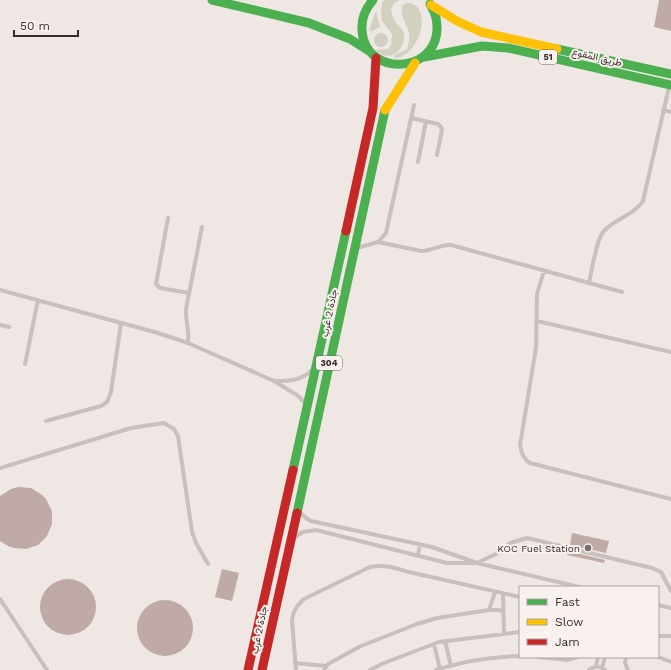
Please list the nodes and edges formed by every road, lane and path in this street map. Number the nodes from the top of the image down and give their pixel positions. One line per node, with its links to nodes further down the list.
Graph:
1 (212, 0): 4 (main road, 51)
2 (373, 0): 4 (main road, 51)
3 (429, 2): 5 (main road, 51); 8 (main road, طريق المقوع / 51)
4 (369, 50): 6 (main road, 51)
5 (424, 57): 7 (main road, 51); 9 (main road, طريق المقوع / 51)
6 (376, 58): 7 (main road, 51); 34 (main road, جادة 2 غرب / 304)
7 (415, 63): 20 (main road, جادة 2 غرب / 304)
8 (671, 74)
9 (670, 85): 11 (lane)
10 (414, 106): 13 (lane)
11 (663, 110): 12 (lane); 22 (lane)
12 (671, 112)
13 (411, 118): 14 (lane); 19 (lane)
14 (426, 121): 15 (lane); 16 (lane)
15 (437, 155)
16 (418, 162)
17 (168, 218): 25 (lane)
18 (202, 227): 25 (lane)
19 (378, 242): 20 (lane); 21 (lane)
20 (354, 248): 40 (main road, جادة 2 غرب / 304)
21 (544, 271): 22 (lane); 27 (lane)
22 (589, 283): 24 (lane)
23 (0, 290): 26 (lane)
24 (622, 292)
25 (189, 293): 31 (lane)
26 (38, 300): 28 (lane); 33 (lane)
27 (537, 321): 32 (lane); 39 (lane)
28 (120, 323): 31 (lane); 37 (lane)
29 (0, 325): 30 (lane)
30 (9, 328)
31 (188, 343): 35 (lane)
32 (671, 352)
33 (25, 364)
34 (315, 365): 35 (lane); 36 (main road, جادة 2 غرب / 304)
35 (274, 380): 36 (lane)
36 (307, 405): 79 (main road, جادة 2 غرب / 304)
37 (46, 421)
38 (0, 468): 46 (lane)
39 (671, 499)
40 (297, 510): 41 (lane); 43 (main road, جادة 2 غرب / 304)
41 (317, 522): 42 (lane); 44 (lane)
42 (316, 530): 43 (lane); 45 (lane)
43 (290, 544): 80 (main road, جادة 2 غرب / 304)
44 (420, 544): 45 (lane); 47 (lane)
45 (418, 555): 47 (lane)
46 (208, 564)
47 (477, 564): 48 (lane); 49 (lane)
48 (575, 586)
49 (671, 591)
50 (496, 592): 51 (lane); 56 (lane); 72 (lane)
51 (503, 593): 52 (lane); 57 (lane)
52 (519, 597)
53 (0, 599): 78 (lane)
54 (659, 605): 55 (lane)
55 (671, 608)
56 (489, 610): 57 (lane); 75 (lane)
57 (503, 612): 59 (lane)
58 (519, 632): 59 (lane)
59 (504, 633): 62 (lane)
60 (659, 636): 61 (lane)
61 (671, 636)
62 (445, 641): 63 (lane); 73 (lane)
63 (434, 644): 76 (lane); 82 (lane)
64 (519, 656): 73 (lane)
65 (659, 657): 71 (lane)
66 (548, 658): 67 (lane)
67 (574, 658)
68 (598, 658): 74 (lane)
69 (605, 658): 77 (lane)
70 (626, 658): 84 (lane)
71 (671, 662)
72 (295, 663): 75 (lane); 81 (lane)
73 (450, 666): 76 (lane)
74 (596, 666): 77 (lane); 83 (lane)
75 (325, 668)
76 (438, 669)
77 (603, 669)
78 (47, 670)
79 (248, 670)
80 (262, 670)
81 (296, 670)
82 (370, 670)
83 (589, 670)
84 (628, 670)

